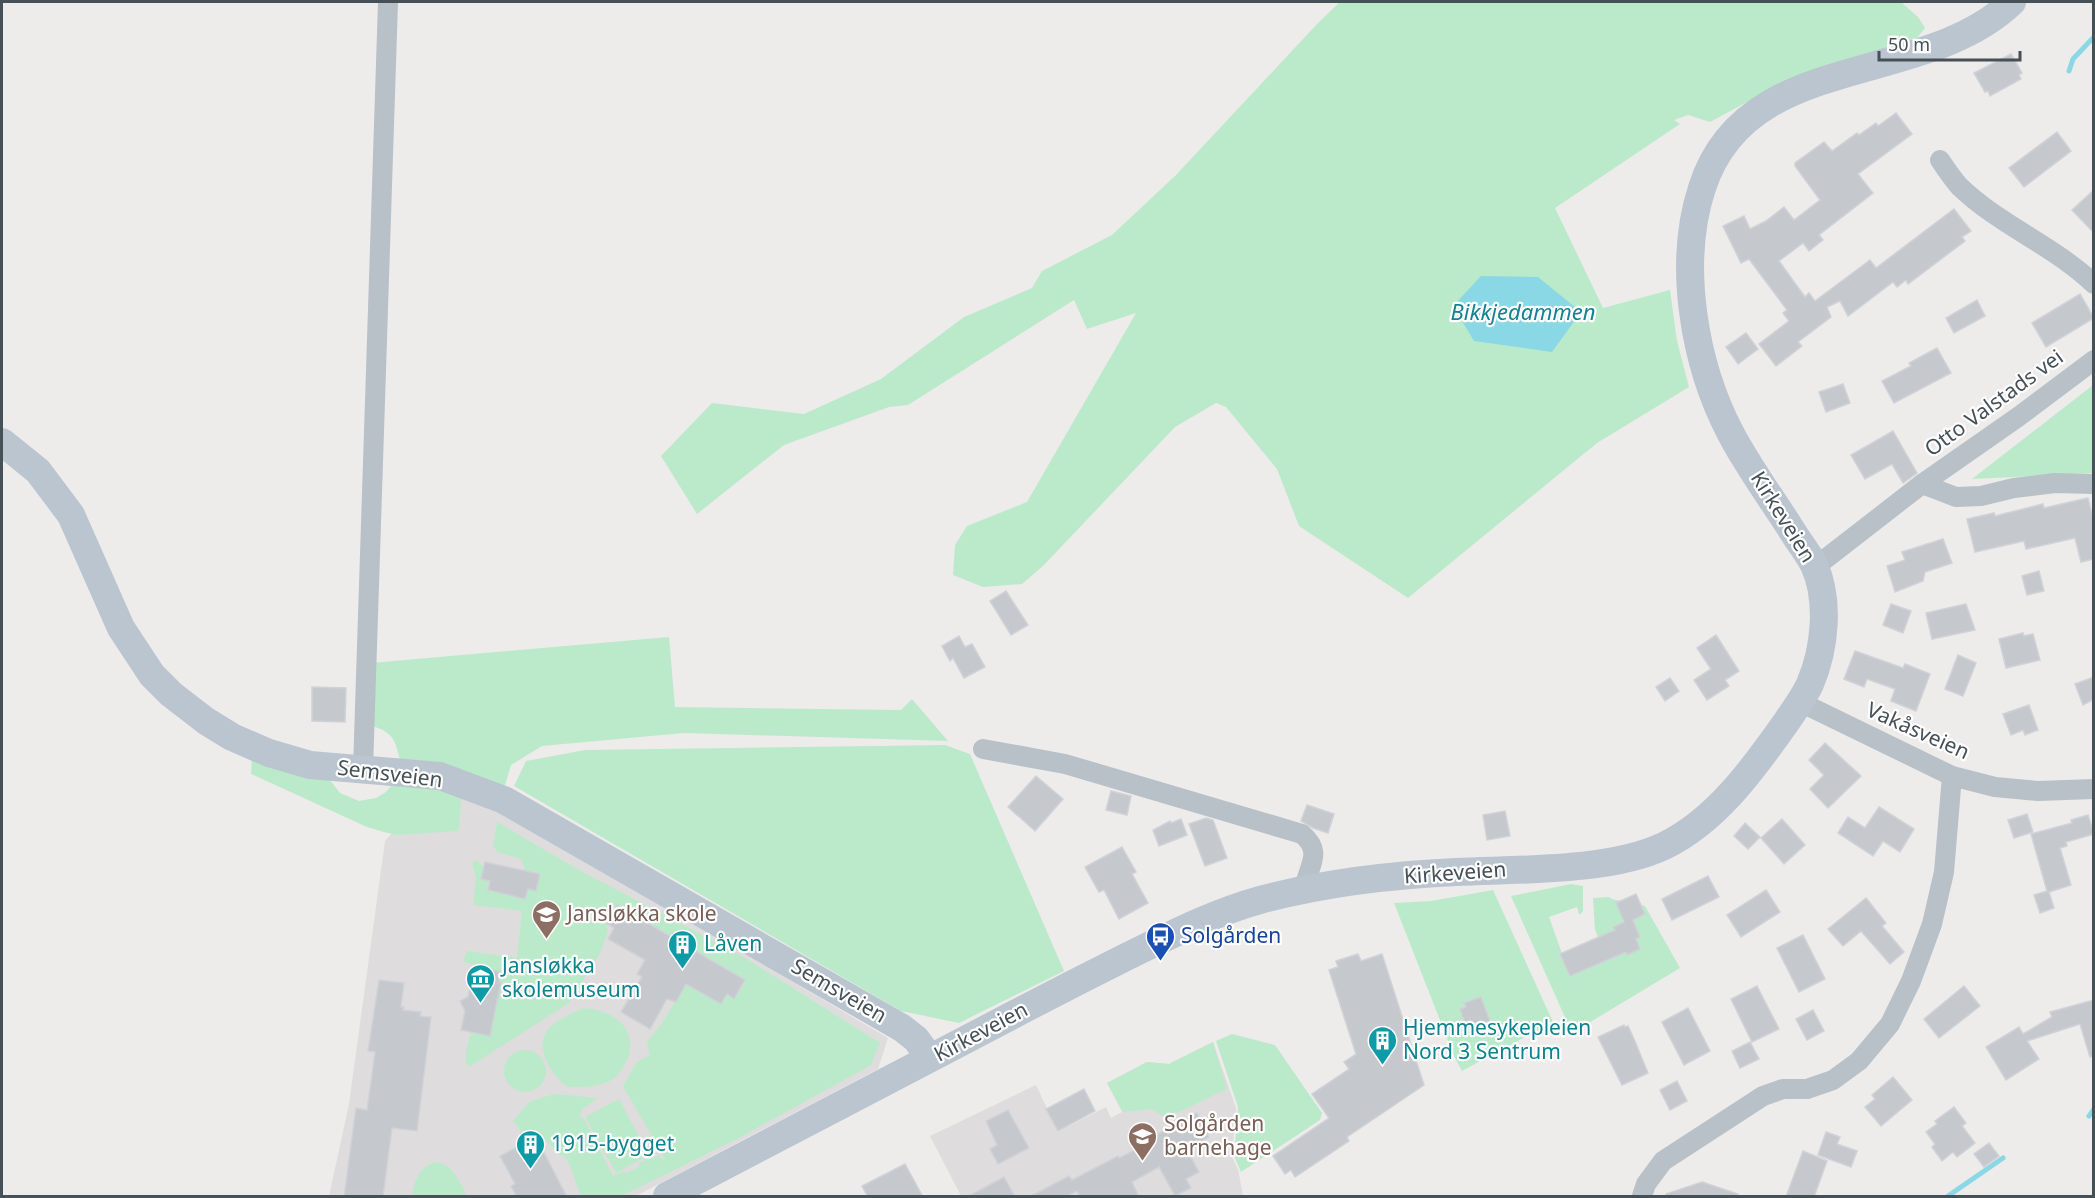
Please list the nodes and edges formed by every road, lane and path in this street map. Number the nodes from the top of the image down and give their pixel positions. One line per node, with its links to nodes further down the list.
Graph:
1 (388, 2): 12 (street)
2 (2012, 2): 9 (main road, Kirkeveien)
3 (1940, 160): 4 (street)
4 (2094, 284)
5 (2094, 360): 7 (street, Otto Valstads vei)
6 (2, 442): 12 (main road, Semsveien)
7 (1922, 484): 8 (street, Otto Valstads vei); 9 (street, Otto Valstads vei)
8 (2094, 484)
9 (1815, 567): 10 (main road, Kirkeveien)
10 (1800, 702): 13 (street, Vakåsveien); 15 (main road, Kirkeveien)
11 (983, 749): 15 (street)
12 (363, 769): 16 (main road, Semsveien)
13 (1952, 776): 14 (street, Vakåsveien); 18 (street)
14 (2094, 789)
15 (1304, 890): 16 (main road, Kirkeveien)
16 (930, 1058): 17 (main road, Kirkeveien)
17 (667, 1197)
18 (1642, 1197)

